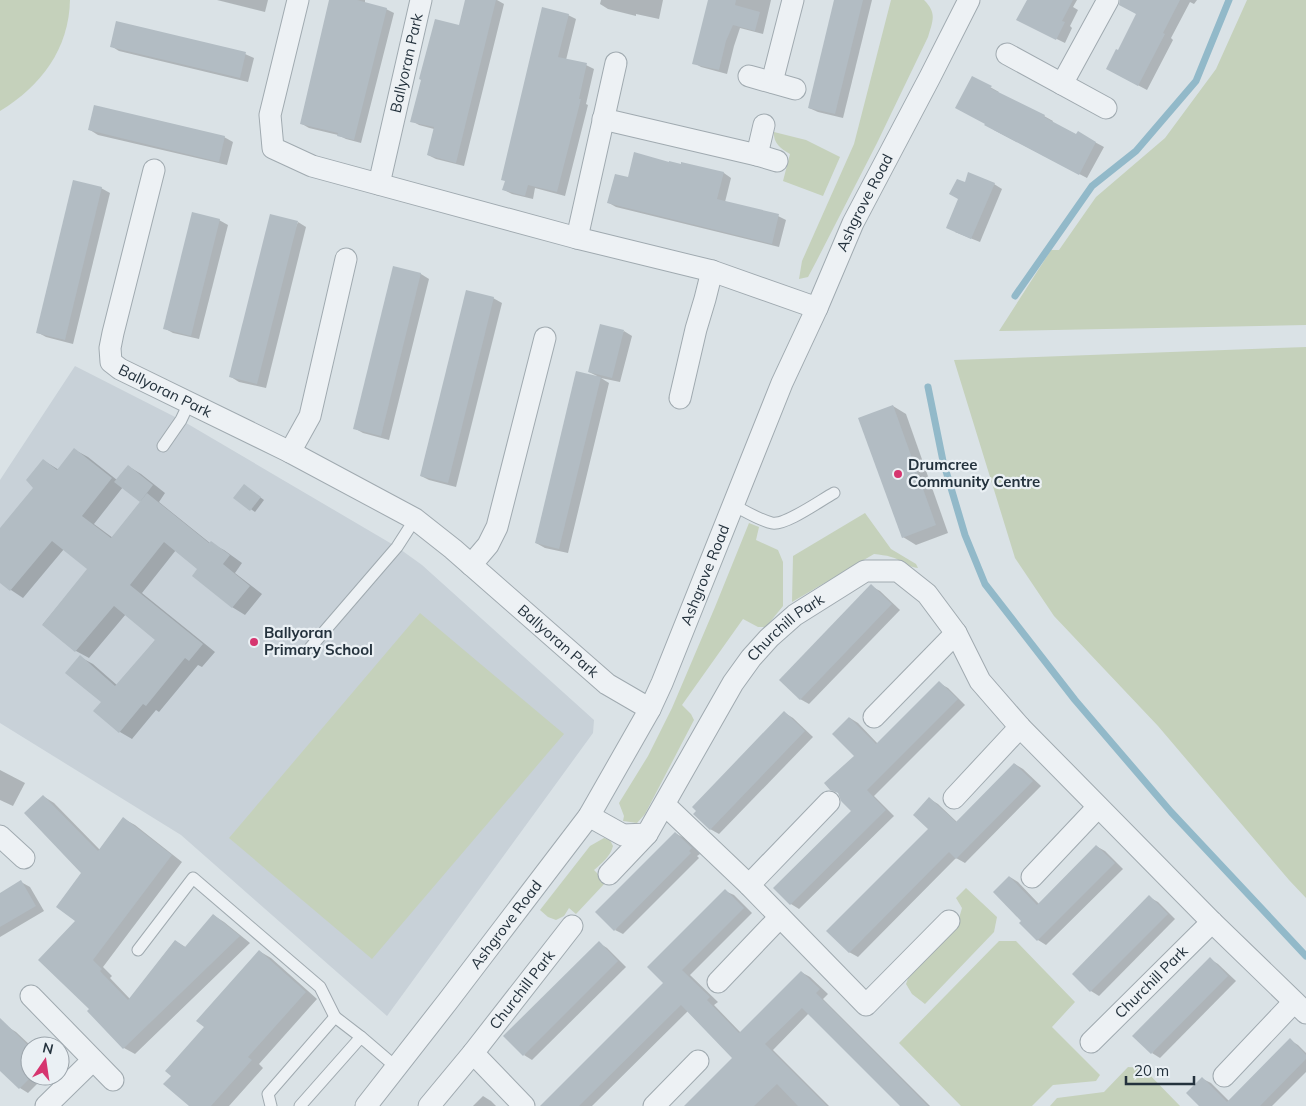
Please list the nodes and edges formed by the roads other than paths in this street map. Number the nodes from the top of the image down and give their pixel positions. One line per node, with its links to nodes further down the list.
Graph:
1 (298, 0): 16 (street)
2 (420, 0): 16 (street, Ballyoran Park)
3 (793, 0): 9 (street)
4 (970, 0): 20 (street, Ashgrove Road)
5 (1108, 0): 10 (street)
6 (1007, 54): 10 (street)
7 (616, 63): 13 (street)
8 (749, 76): 9 (street)
9 (772, 82): 11 (street)
10 (1062, 84): 12 (street)
11 (794, 88)
12 (1106, 108)
13 (603, 119): 14 (street); 17 (street)
14 (764, 125)
15 (154, 170): 23 (street, Ballyoran Park)
16 (379, 184): 17 (street)
17 (576, 238): 19 (street)
18 (346, 259): 25 (street)
19 (712, 271): 20 (street); 22 (street)
20 (817, 308): 27 (street, Ashgrove Road)
21 (545, 338): 29 (street)
22 (680, 398)
23 (189, 403): 24 (lane); 25 (street, Ballyoran Park)
24 (163, 446)
25 (290, 452): 28 (street, Ballyoran Park)
26 (834, 492): 27 (lane)
27 (733, 505): 32 (street, Ashgrove Road)
28 (414, 519): 29 (street, Ballyoran Park); 31 (lane)
29 (471, 565): 32 (street, Ballyoran Park)
30 (956, 633): 33 (street); 34 (street, Churchill Park); 37 (street, Churchill Park)
31 (310, 648)
32 (650, 709): 39 (street, Ashgrove Road)
33 (874, 717)
34 (1020, 727): 35 (street); 38 (street, Churchill Park)
35 (954, 798)
36 (830, 802): 45 (street)
37 (665, 804): 40 (street, Churchill Park); 45 (street)
38 (1098, 807): 44 (street); 48 (street, Churchill Park)
39 (589, 816): 40 (street); 60 (street, Ashgrove Road)
40 (647, 834): 43 (street, Churchill Park)
41 (1, 841): 42 (street)
42 (24, 858)
43 (609, 874)
44 (1032, 877)
45 (749, 885): 46 (street)
46 (780, 917): 47 (street); 51 (street)
47 (949, 922)
48 (1212, 922): 53 (street, Churchill Park); 56 (street, Churchill Park)
49 (572, 926): 57 (street, Churchill Park)
50 (138, 950): 54 (lane)
51 (718, 982)
52 (32, 996): 58 (street)
53 (1300, 1007): 61 (street, Churchill Park)
54 (336, 1017): 55 (lane); 64 (lane)
55 (361, 1037): 60 (lane); 65 (lane)
56 (1091, 1042)
57 (473, 1053): 67 (street, Churchill Park); 68 (street)
58 (93, 1060): 62 (street); 63 (street)
59 (698, 1061): 69 (street)
60 (396, 1067): 66 (street, Ashgrove Road)
61 (1224, 1076)
62 (113, 1080)
63 (46, 1106)
64 (271, 1106)
65 (300, 1106)
66 (366, 1106)
67 (429, 1106)
68 (524, 1106)
69 (654, 1106)

